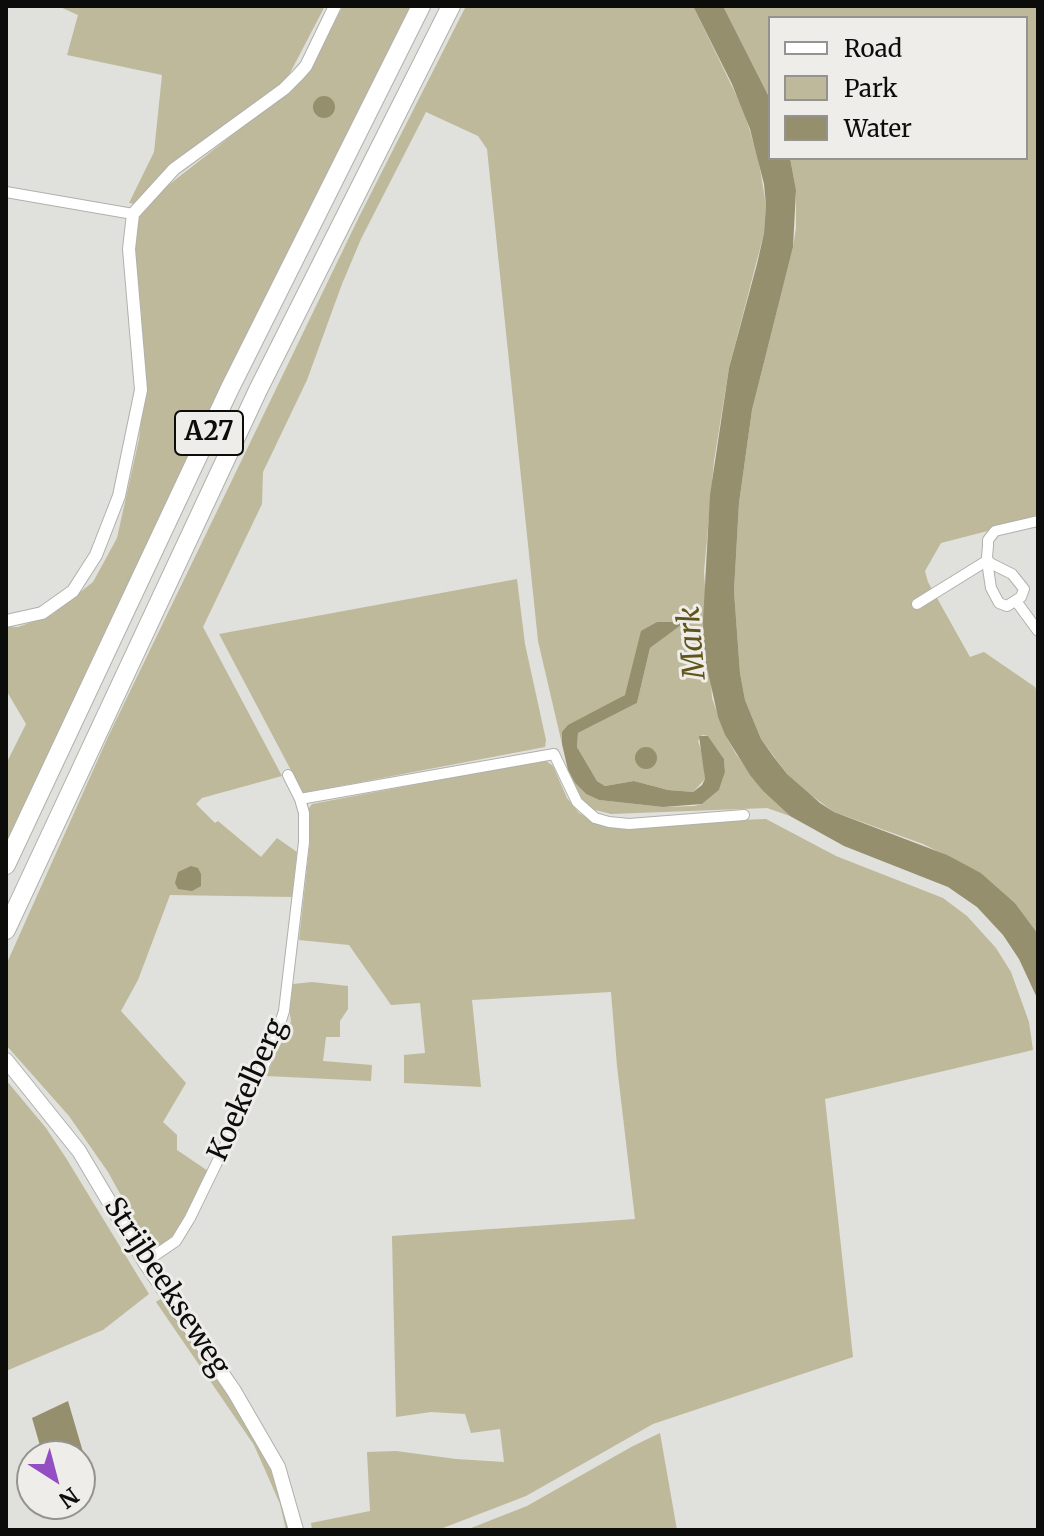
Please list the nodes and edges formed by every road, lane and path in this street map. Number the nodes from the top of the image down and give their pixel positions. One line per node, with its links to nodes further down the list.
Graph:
1 (335, 6): 5 (street)
2 (421, 6): 15 (highway, A27)
3 (451, 6): 16 (highway, A27)
4 (6, 192): 5 (street)
5 (133, 214): 10 (street)
6 (1038, 521): 7 (street)
7 (988, 561): 8 (street); 8 (street); 9 (street)
8 (1016, 601): 11 (street)
9 (917, 604)
10 (6, 621)
11 (1038, 631)
12 (288, 775): 13 (street, Koekelberg)
13 (300, 799): 14 (street); 18 (street, Koekelberg)
14 (744, 815)
15 (6, 865)
16 (6, 930)
17 (6, 1060): 18 (main road, Strijbeekseweg)
18 (145, 1262): 19 (main road, Strijbeekseweg)
19 (296, 1530)

